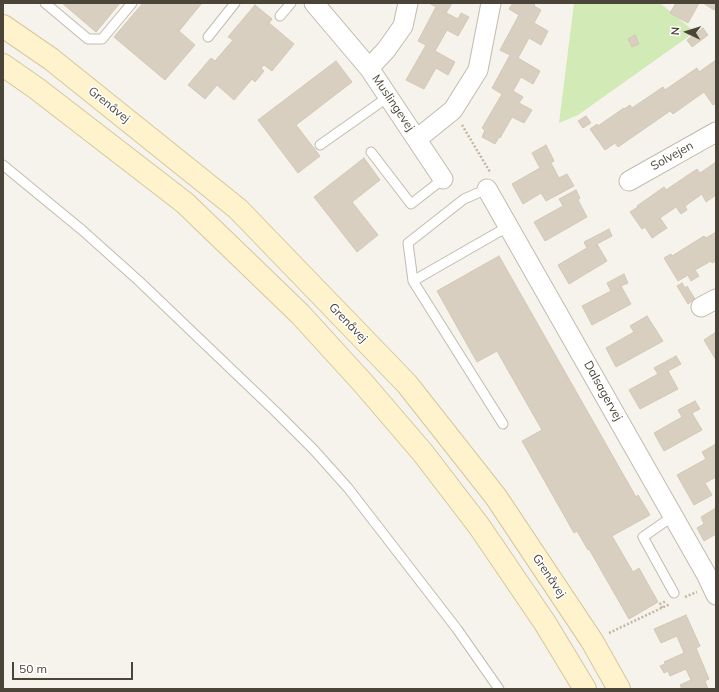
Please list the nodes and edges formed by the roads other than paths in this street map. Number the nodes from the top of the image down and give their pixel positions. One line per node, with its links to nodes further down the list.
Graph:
1 (45, 3): 2 (lane)
2 (132, 3)
3 (235, 3): 10 (lane)
4 (291, 3): 8 (lane)
5 (314, 3): 12 (street, Muslingevej)
6 (408, 3): 12 (street, Muslingevej)
7 (491, 3): 15 (street, Muslingevej)
8 (280, 16)
9 (3, 26): 30 (main road, Grenåvej)
10 (208, 37)
11 (3, 65): 29 (main road)
12 (369, 68): 13 (street, Muslingevej)
13 (388, 97): 15 (street, Muslingevej); 16 (lane)
14 (716, 132): 20 (street, Solvejen)
15 (417, 139): 19 (street, Muslingevej)
16 (320, 145)
17 (370, 152): 19 (lane)
18 (3, 165): 28 (lane)
19 (443, 179)
20 (629, 181)
21 (488, 189): 22 (street, Dalsagervej); 23 (lane)
22 (509, 226): 23 (lane); 25 (street, Dalsagervej)
23 (413, 281): 24 (lane)
24 (503, 424)
25 (673, 516): 26 (street, Dalsagervej); 27 (lane)
26 (712, 581)
27 (675, 597)
28 (499, 689)
29 (585, 689)
30 (619, 689)

